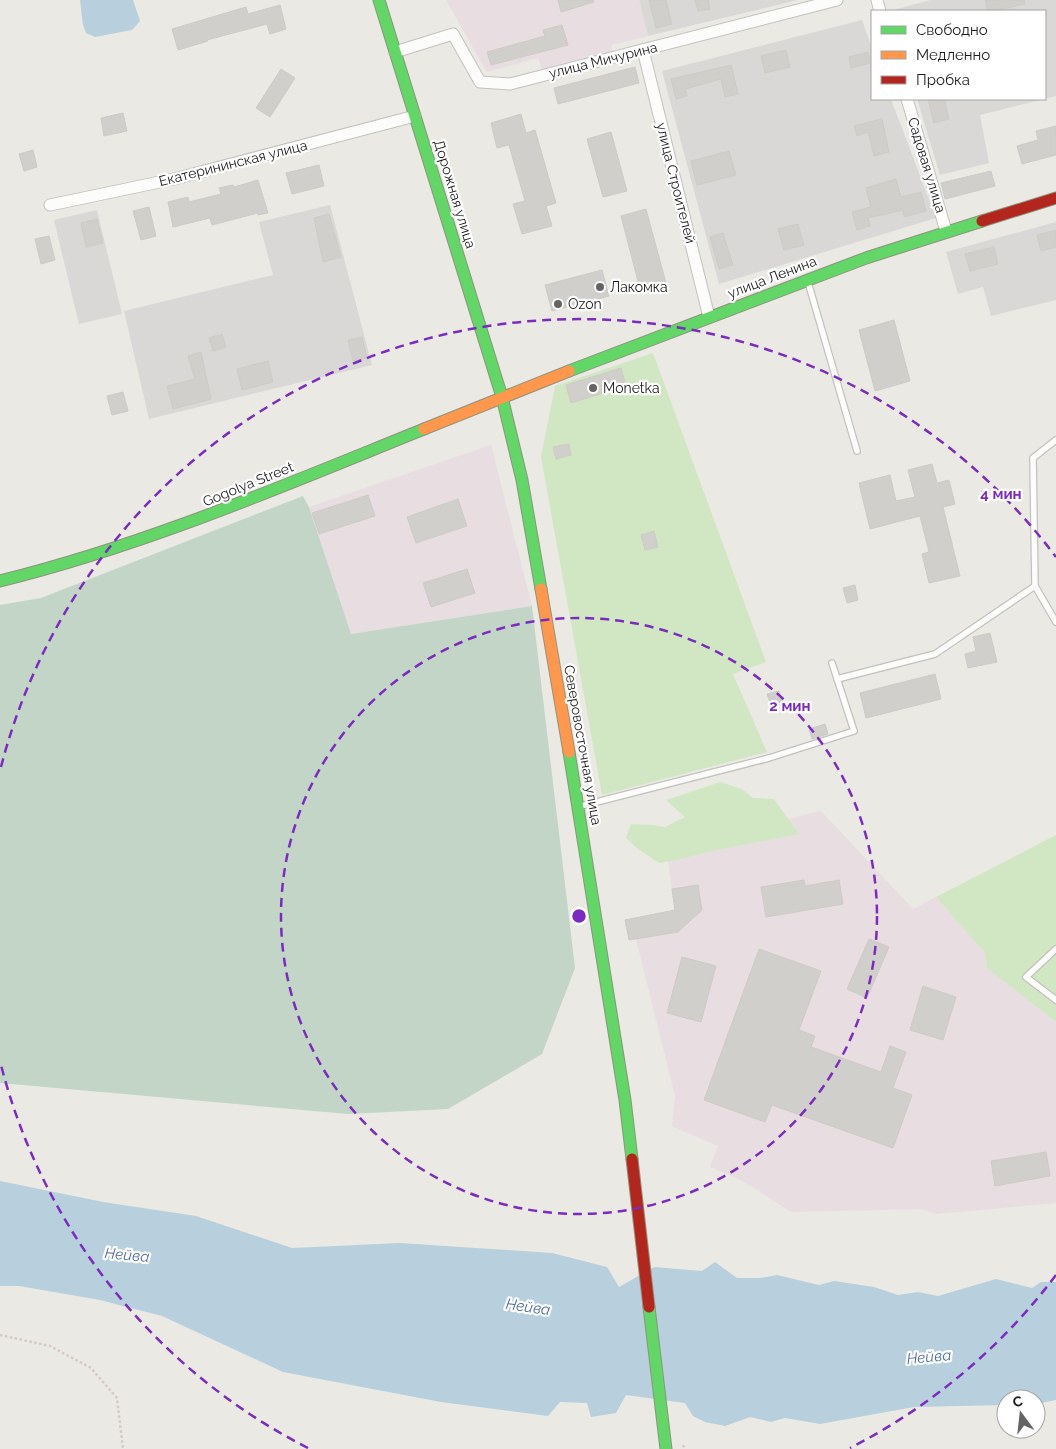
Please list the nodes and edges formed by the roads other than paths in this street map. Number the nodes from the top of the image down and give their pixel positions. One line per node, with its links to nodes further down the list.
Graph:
1 (379, 0): 4 (main road, Дорожная улица)
2 (837, 0): 3 (street, улица Мичурина)
3 (643, 50): 4 (street, улица Мичурина); 11 (street, улица Строителей)
4 (395, 52): 6 (main road, Дорожная улица)
5 (907, 100): 9 (street, Садовая улица)
6 (415, 116): 8 (street, Екатерининская улица); 12 (main road, Дорожная улица)
7 (1056, 198): 9 (main road, улица Ленина)
8 (50, 205)
9 (946, 231): 10 (main road, улица Ленина)
10 (807, 280): 11 (main road, улица Ленина); 14 (lane)
11 (708, 317): 12 (main road, улица Ленина)
12 (502, 396): 15 (main road, Gogolya Street); 20 (main road, Северовосточная улица)
13 (1056, 440): 16 (lane)
14 (857, 451)
15 (0, 581)
16 (1035, 586): 17 (lane); 19 (lane)
17 (1056, 622)
18 (832, 663): 19 (lane)
19 (837, 679): 20 (lane)
20 (578, 807): 23 (main road, Северовосточная улица)
21 (1056, 949): 22 (lane)
22 (1056, 1000)
23 (666, 1449)

